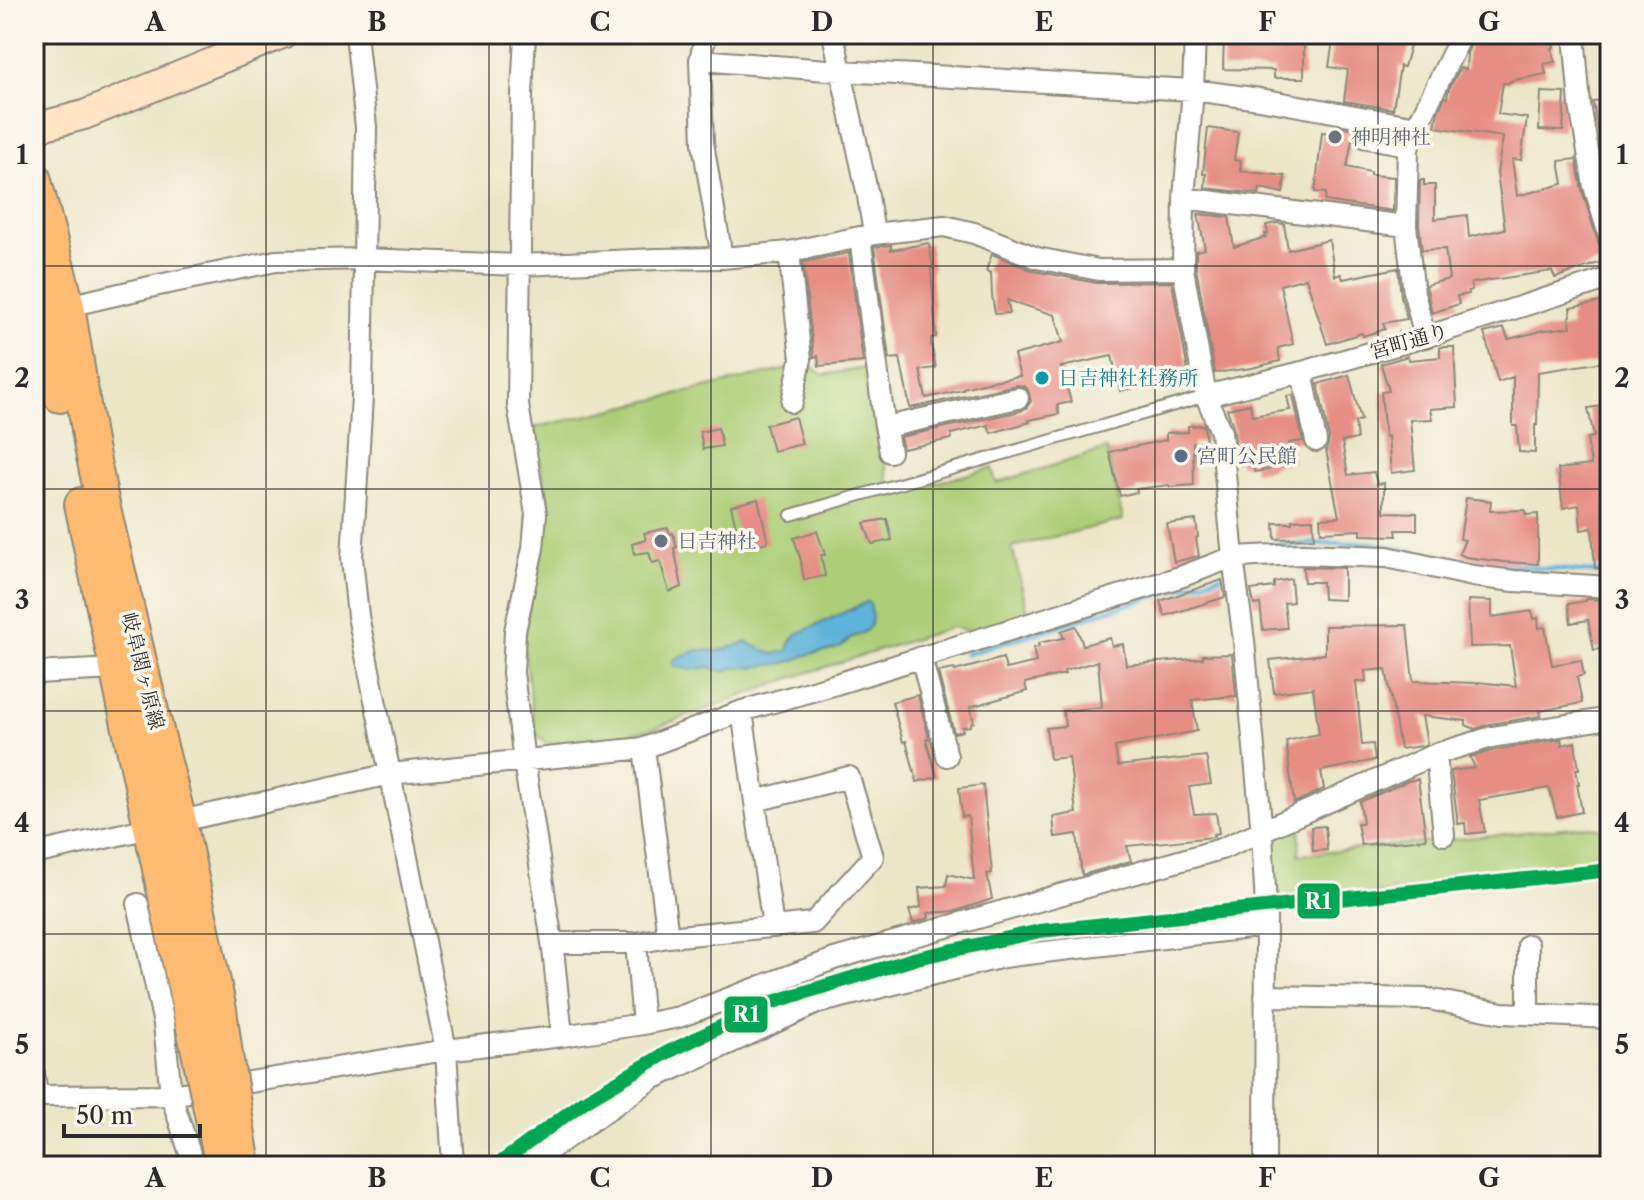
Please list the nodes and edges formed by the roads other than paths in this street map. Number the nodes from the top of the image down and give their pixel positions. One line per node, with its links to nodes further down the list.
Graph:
1 (282, 34): 13 (street)
2 (356, 34): 23 (street)
3 (525, 34): 25 (street)
4 (706, 34): 9 (street)
5 (833, 34): 10 (street)
6 (1195, 34): 11 (street)
7 (1462, 34): 12 (street)
8 (1574, 34): 20 (street)
9 (700, 60): 10 (street); 22 (street)
10 (840, 71): 11 (street); 19 (street)
11 (1193, 90): 12 (street); 17 (street)
12 (1417, 127): 15 (street)
13 (34, 128)
14 (1363, 142): 15 (lane)
15 (1408, 150): 18 (street)
16 (34, 177): 28 (main road, 岐阜関ヶ原線)
17 (1184, 198): 18 (street); 26 (street)
18 (1406, 226): 29 (street)
19 (867, 236): 21 (street); 26 (street); 34 (street)
20 (1610, 238)
21 (789, 252): 22 (street); 33 (street)
22 (722, 258): 25 (street)
23 (363, 259): 25 (street); 28 (street); 49 (street)
24 (34, 265): 28 (main road, 岐阜関ヶ原線)
25 (521, 265): 48 (street)
26 (1183, 269): 31 (street)
27 (1610, 278): 29 (street, 宮町通り)
28 (49, 308): 41 (main road, 岐阜関ヶ原線); 51 (main road, 岐阜関ヶ原線)
29 (1425, 337): 30 (street, 宮町通り)
30 (1302, 372): 31 (street, 宮町通り); 35 (street)
31 (1206, 396): 37 (lane); 38 (street)
32 (1018, 398): 34 (street)
33 (792, 402)
34 (886, 427): 36 (street)
35 (1316, 441)
36 (890, 452)
37 (791, 515)
38 (1233, 557): 39 (street); 40 (street); 52 (street)
39 (1610, 587)
40 (921, 657): 43 (street); 47 (street)
41 (116, 669): 42 (street); 51 (main road, 岐阜関ヶ原線)
42 (34, 673)
43 (742, 711): 45 (street); 50 (street)
44 (1610, 718): 46 (street)
45 (644, 748): 48 (street); 58 (street)
46 (1436, 754): 52 (street); 53 (street)
47 (947, 756)
48 (524, 761): 49 (street); 59 (street)
49 (390, 774): 51 (street); 67 (street)
50 (755, 801): 57 (street); 57 (street)
51 (165, 825): 54 (street); 68 (main road, 岐阜関ヶ原線)
52 (1262, 833): 56 (street); 65 (street)
53 (1444, 835)
54 (34, 854)
55 (138, 904): 70 (street)
56 (1266, 926): 62 (street); 76 (street)
57 (773, 927): 58 (street)
58 (668, 937): 60 (street)
59 (552, 943): 60 (street); 66 (street)
60 (636, 943): 65 (street)
61 (1528, 945): 63 (street)
62 (1265, 996): 63 (street); 77 (street)
63 (1528, 1014): 64 (street)
64 (1610, 1018)
65 (643, 1024): 66 (street)
66 (562, 1036): 67 (street)
67 (446, 1050): 70 (street); 75 (street)
68 (213, 1058): 73 (main road, 岐阜関ヶ原線, bridge); 74 (main road, 岐阜関ヶ原線, bridge)
69 (34, 1074): 71 (street)
70 (171, 1095): 71 (street); 72 (street)
71 (36, 1096)
72 (194, 1166)
73 (222, 1166)
74 (244, 1166)
75 (453, 1166)
76 (530, 1166)
77 (1265, 1166)

